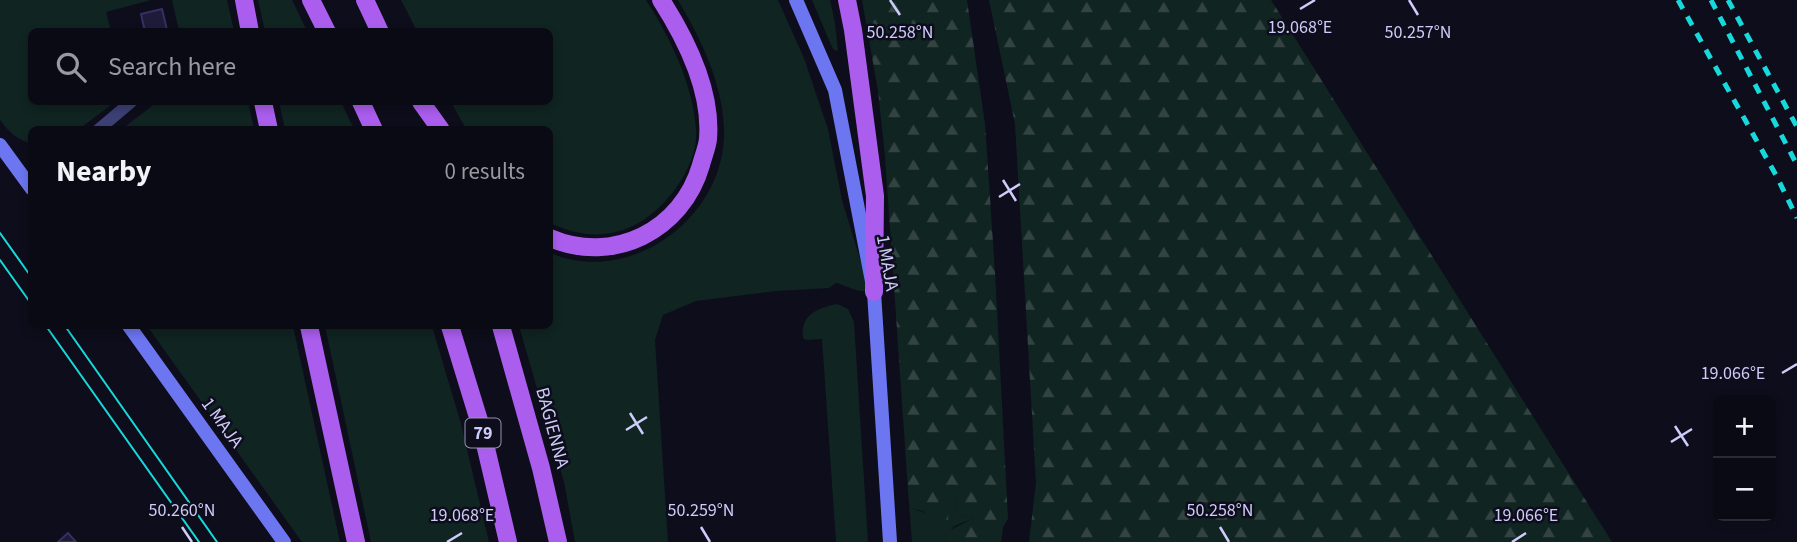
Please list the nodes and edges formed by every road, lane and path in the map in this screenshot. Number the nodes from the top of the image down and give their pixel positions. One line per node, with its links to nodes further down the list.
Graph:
1 (244, 0): 7 (main road)
2 (311, 0): 8 (main road)
3 (365, 0): 9 (main road)
4 (661, 0): 22 (main road)
5 (796, 0): 23 (street, 1 MAJA)
6 (847, 0): 23 (main road)
7 (249, 28)
8 (325, 28)
9 (378, 28)
10 (127, 105): 15 (lane)
11 (264, 105): 16 (main road)
12 (362, 105): 17 (main road)
13 (414, 105): 18 (main road)
14 (423, 105): 19 (main road)
15 (103, 126)
16 (268, 126)
17 (372, 126)
18 (423, 126)
19 (438, 126)
20 (0, 145): 21 (street)
21 (28, 181)
22 (553, 239)
23 (874, 292): 32 (street, 1 MAJA)
24 (131, 329): 28 (street, 1 MAJA)
25 (310, 329): 29 (main road)
26 (451, 329): 30 (main road, 79)
27 (502, 329): 31 (main road, BAGIENNA / 79)
28 (284, 542)
29 (356, 542)
30 (508, 542)
31 (558, 542)
32 (890, 542)

